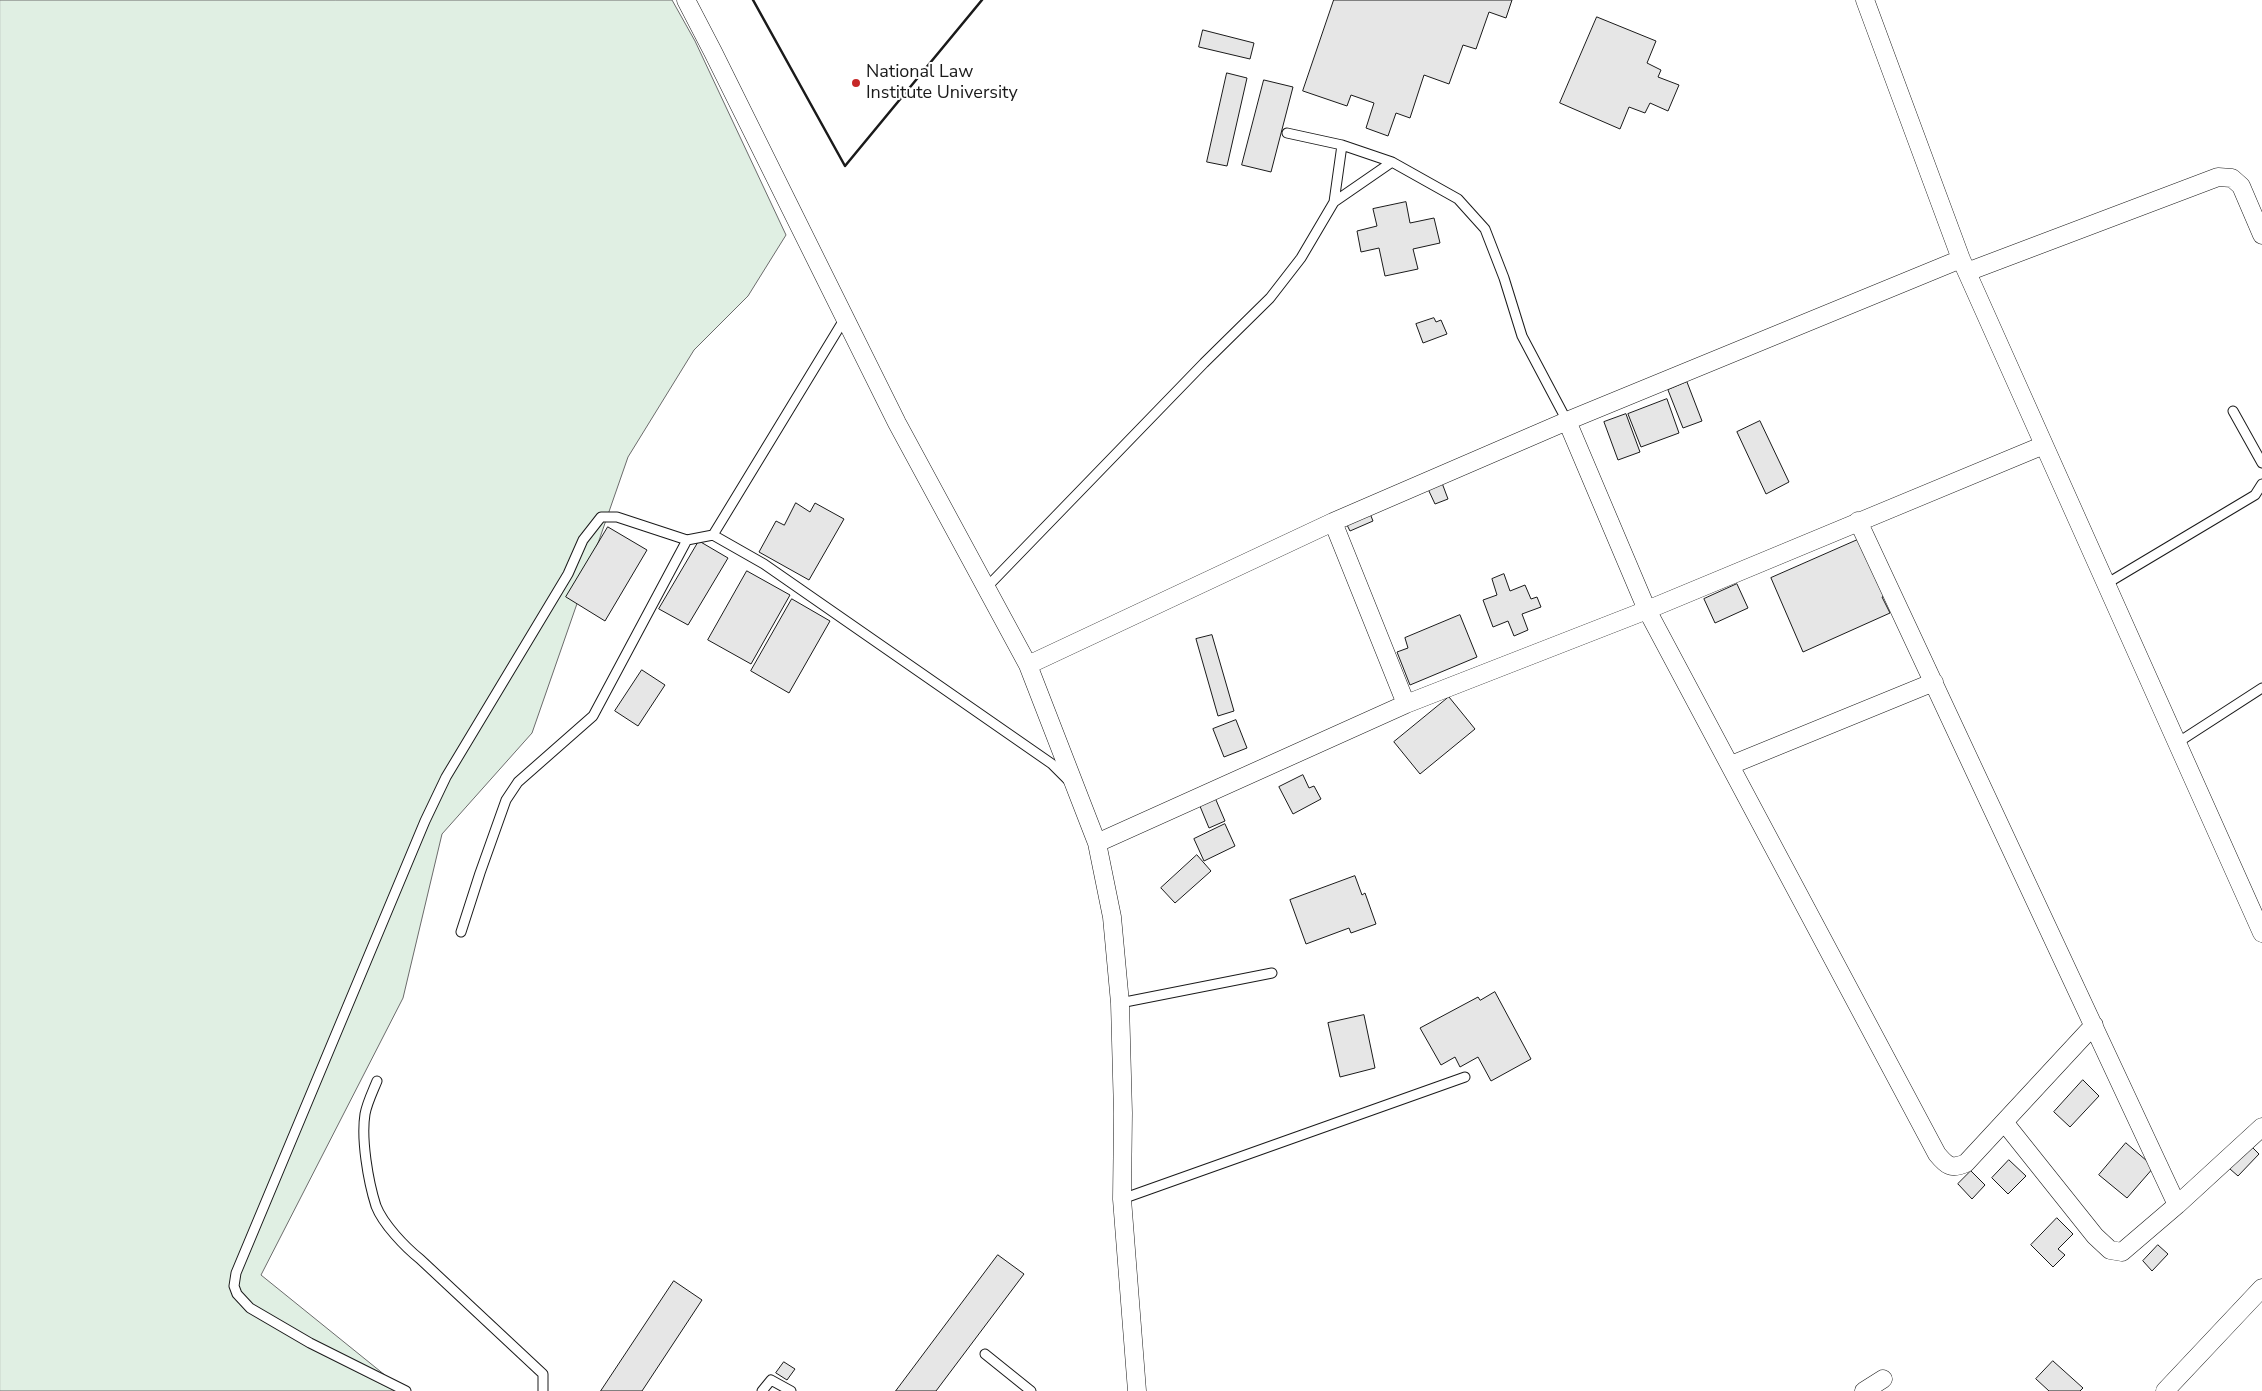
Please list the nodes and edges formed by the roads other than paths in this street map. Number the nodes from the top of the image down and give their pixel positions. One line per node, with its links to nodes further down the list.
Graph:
1 (686, 0): 9 (street)
2 (1865, 0): 8 (street)
3 (1287, 133): 4 (lane)
4 (1342, 145): 5 (lane); 6 (lane)
5 (1392, 162): 6 (lane); 11 (lane)
6 (1334, 202): 20 (lane)
7 (2262, 234): 8 (street)
8 (1964, 265): 11 (street); 12 (street)
9 (845, 318): 17 (lane); 20 (street)
10 (2233, 411): 13 (lane)
11 (1567, 421): 16 (street); 21 (street)
12 (2044, 445): 15 (street); 19 (street)
13 (2262, 463)
14 (2262, 484): 19 (lane)
15 (1858, 521): 21 (street); 23 (street)
16 (1333, 522): 22 (street); 25 (street)
17 (713, 535): 18 (lane); 28 (lane)
18 (687, 540): 30 (lane); 44 (lane)
19 (2106, 584): 26 (street)
20 (986, 588): 22 (street)
21 (1647, 610): 25 (street); 27 (street)
22 (1028, 665): 28 (street)
23 (1934, 682): 27 (street); 34 (street)
24 (2262, 688): 26 (lane)
25 (1406, 704): 29 (street)
26 (2177, 743): 31 (street)
27 (1731, 765): 37 (street)
28 (1076, 788): 29 (street)
29 (1097, 843): 33 (street)
30 (461, 932)
31 (2262, 933)
32 (1272, 973): 33 (lane)
33 (1120, 1003): 39 (street)
34 (2094, 1025): 37 (street); 40 (street)
35 (1465, 1078): 39 (lane)
36 (377, 1081): 45 (lane)
37 (2004, 1122): 40 (street)
38 (2262, 1127): 40 (street)
39 (1122, 1199): 49 (street)
40 (2178, 1204)
41 (2262, 1288): 51 (street)
42 (985, 1354): 48 (lane)
43 (1883, 1379): 50 (street)
44 (406, 1391)
45 (543, 1391)
46 (762, 1391): 47 (lane)
47 (791, 1391)
48 (1031, 1391)
49 (1137, 1391)
50 (1864, 1391)
51 (2165, 1391)

